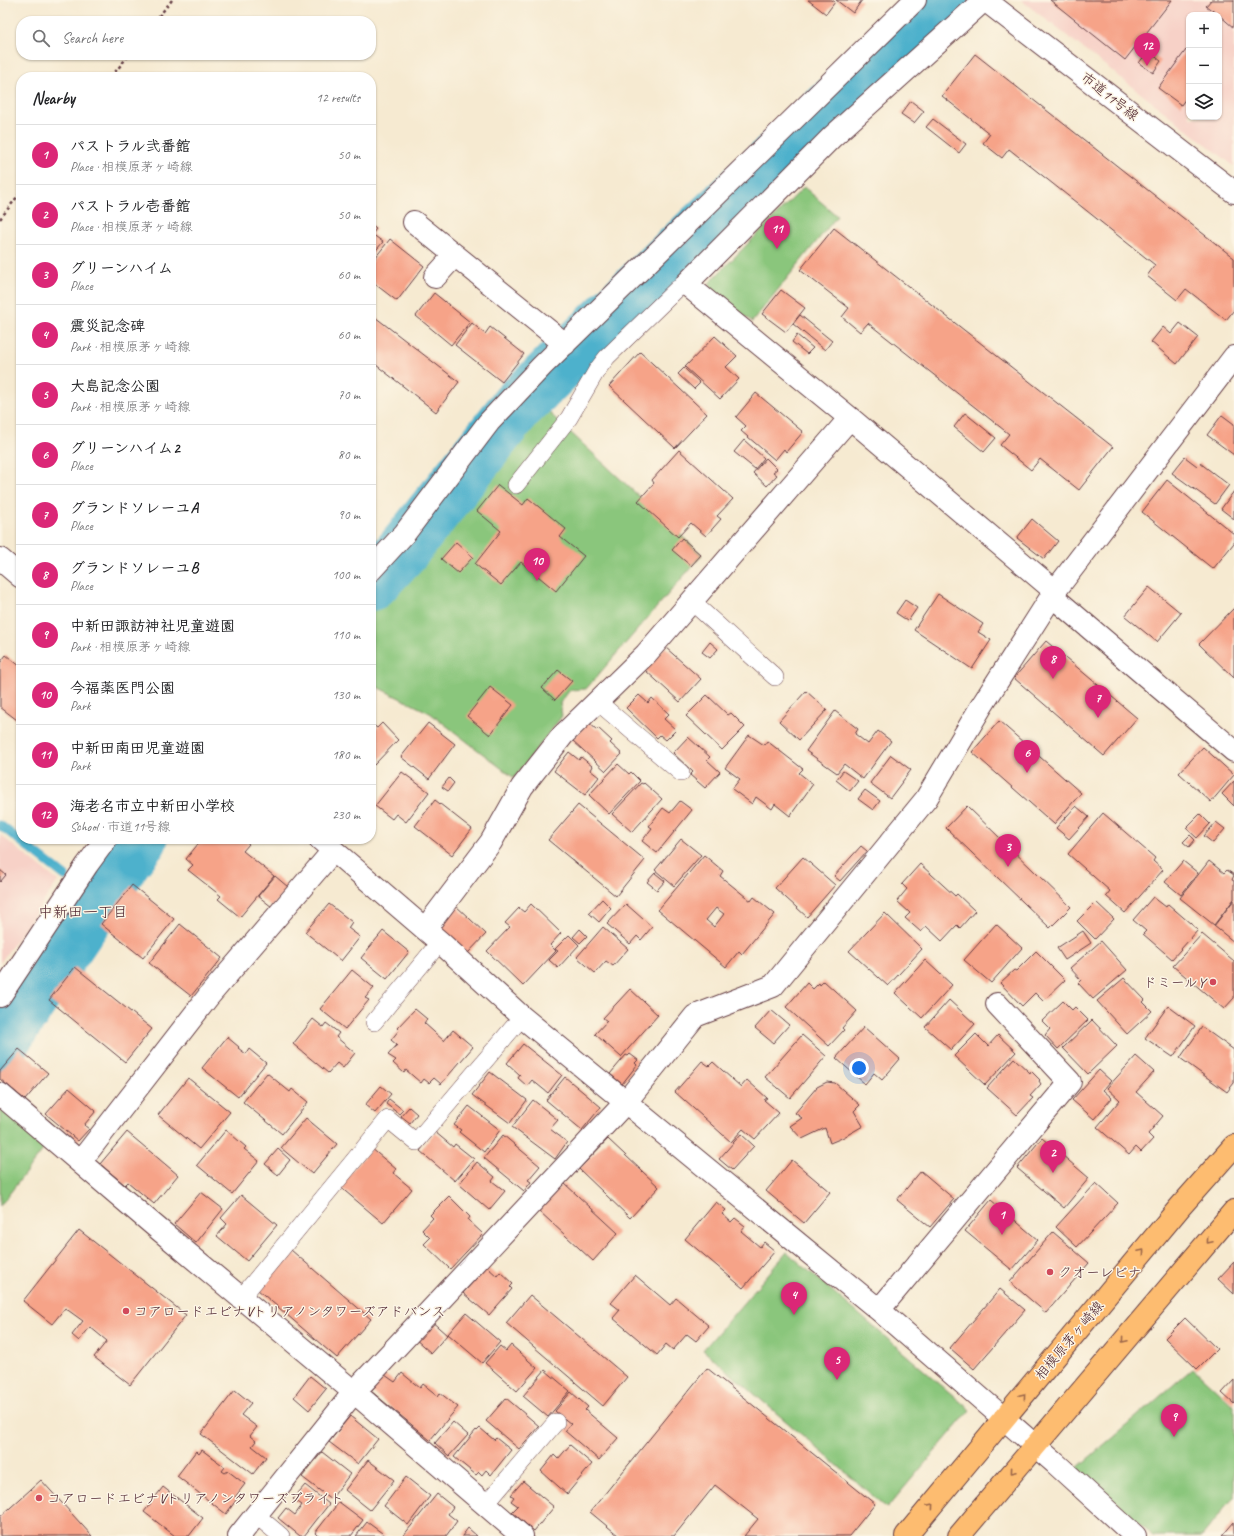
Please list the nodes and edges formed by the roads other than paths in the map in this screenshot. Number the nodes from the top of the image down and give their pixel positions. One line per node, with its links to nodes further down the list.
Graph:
1 (915, 0): 8 (street)
2 (985, 0): 3 (street, 市道11号線); 7 (street)
3 (1234, 192)
4 (414, 222): 5 (street)
5 (455, 255): 6 (street); 8 (street)
6 (435, 277)
7 (686, 284): 10 (street); 11 (lane)
8 (565, 344): 13 (street)
9 (1234, 357): 15 (street)
10 (850, 418): 15 (street); 16 (street)
11 (516, 485)
12 (0, 559): 14 (street)
13 (376, 564)
14 (16, 573)
15 (1053, 594): 19 (street); 29 (street)
16 (691, 601): 17 (lane); 18 (street)
17 (775, 678)
18 (598, 702): 20 (lane); 23 (street)
19 (1234, 751)
20 (681, 774)
21 (102, 844): 24 (street)
22 (327, 845): 23 (street); 31 (street)
23 (432, 935): 26 (street); 27 (lane)
24 (0, 996)
25 (997, 1004): 34 (street)
26 (522, 1017): 29 (street); 33 (lane)
27 (374, 1022)
28 (0, 1094): 31 (street)
29 (625, 1103): 34 (street); 35 (street)
30 (1234, 1146): 36 (main road, 相模原茅ヶ崎線, one-way to 30)
31 (80, 1162): 33 (street)
32 (1234, 1211): 38 (main road, one-way to 38)
33 (241, 1298): 35 (street)
34 (880, 1310): 36 (street)
35 (354, 1392): 39 (street); 40 (street)
36 (1004, 1419): 38 (street); 44 (main road, 相模原茅ヶ崎線, one-way to 36)
37 (556, 1422): 39 (lane)
38 (1035, 1446): 45 (main road, one-way to 45); 46 (street)
39 (486, 1504): 43 (street)
40 (256, 1515): 41 (street); 42 (lane)
41 (239, 1536)
42 (282, 1536)
43 (522, 1536)
44 (906, 1536)
45 (959, 1536)
46 (1135, 1536)

